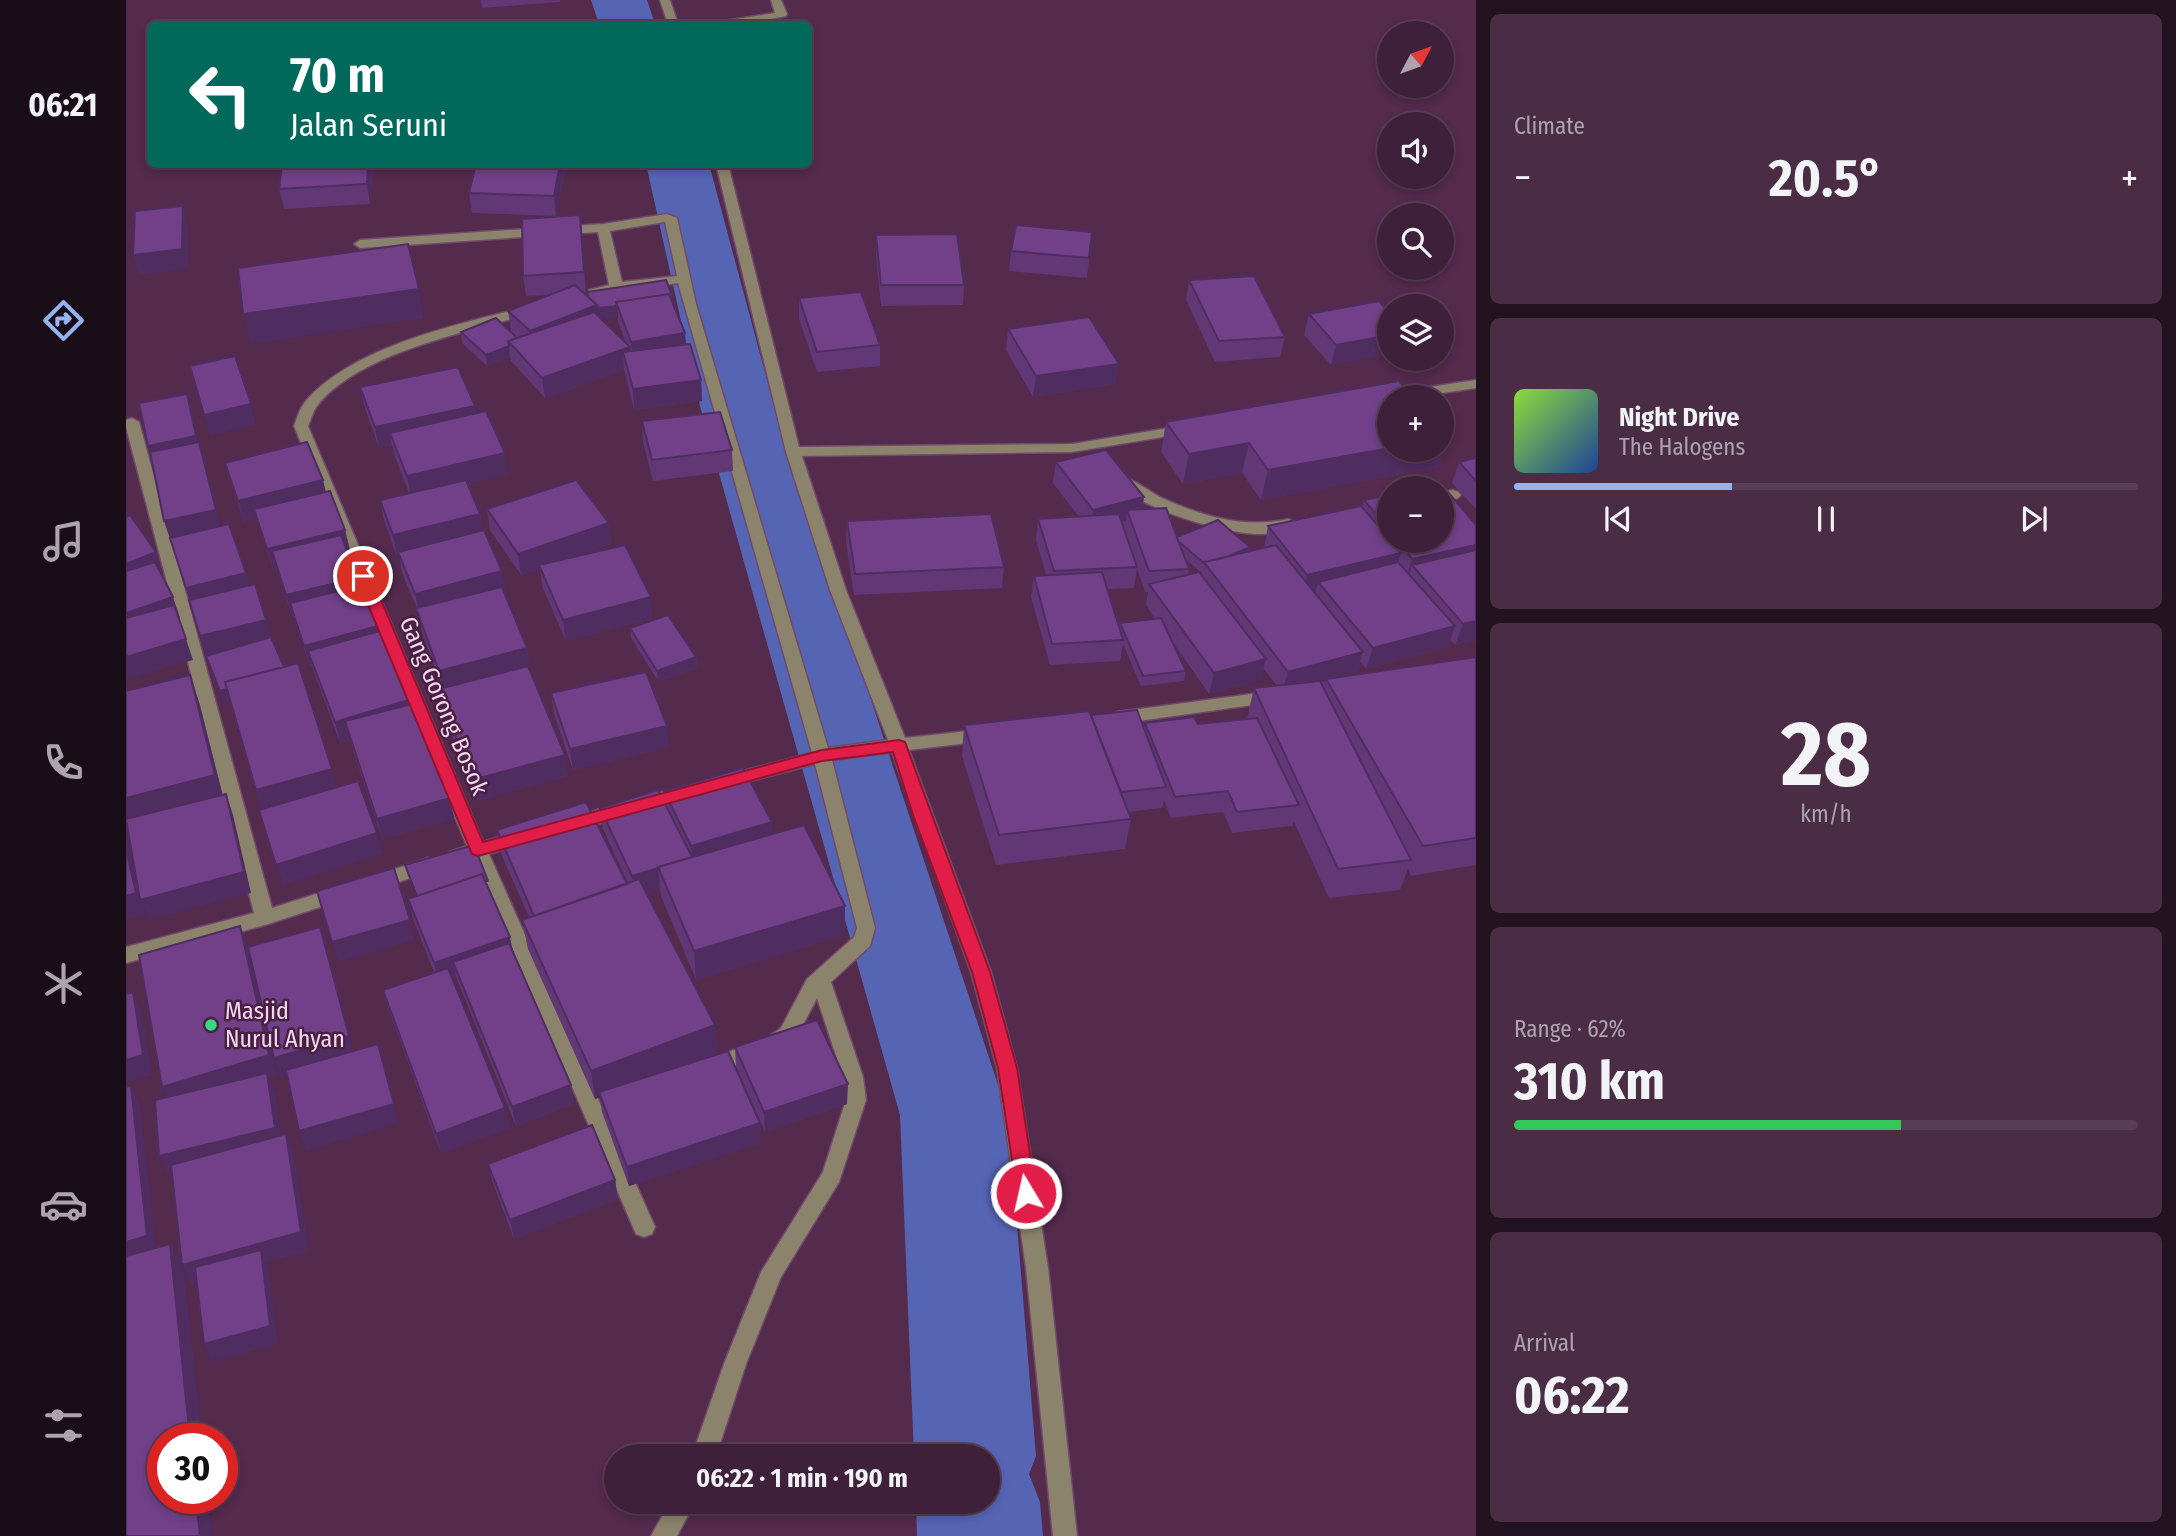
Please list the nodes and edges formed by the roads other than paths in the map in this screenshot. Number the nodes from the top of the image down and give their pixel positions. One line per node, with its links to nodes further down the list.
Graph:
1 (664, 0): 3 (street)
2 (776, 0): 4 (street)
3 (672, 21)
4 (744, 21)
5 (723, 168): 17 (street)
6 (603, 228): 7 (street); 8 (street); 9 (street)
7 (360, 244)
8 (683, 279): 9 (street); 23 (street)
9 (616, 287): 10 (street)
10 (583, 295)
11 (546, 305): 24 (street, Gang Gorong Bosok)
12 (1476, 384): 13 (street)
13 (1454, 387)
14 (132, 422): 25 (street)
15 (1196, 428): 16 (street)
16 (1072, 448): 17 (street); 18 (street)
17 (793, 452): 22 (street)
18 (1298, 523)
19 (1289, 695): 20 (street)
20 (1101, 720)
21 (1007, 732): 22 (street)
22 (890, 747): 23 (street); 33 (street)
23 (830, 754): 24 (street); 27 (street)
24 (478, 849): 25 (street); 29 (street, Gang Gorong Bosok)
25 (265, 918): 26 (street)
26 (126, 955)
27 (820, 979): 28 (street); 30 (street)
28 (694, 1073)
29 (645, 1227)
30 (709, 1444)
31 (675, 1514): 32 (street)
32 (663, 1536)
33 (1065, 1536)

